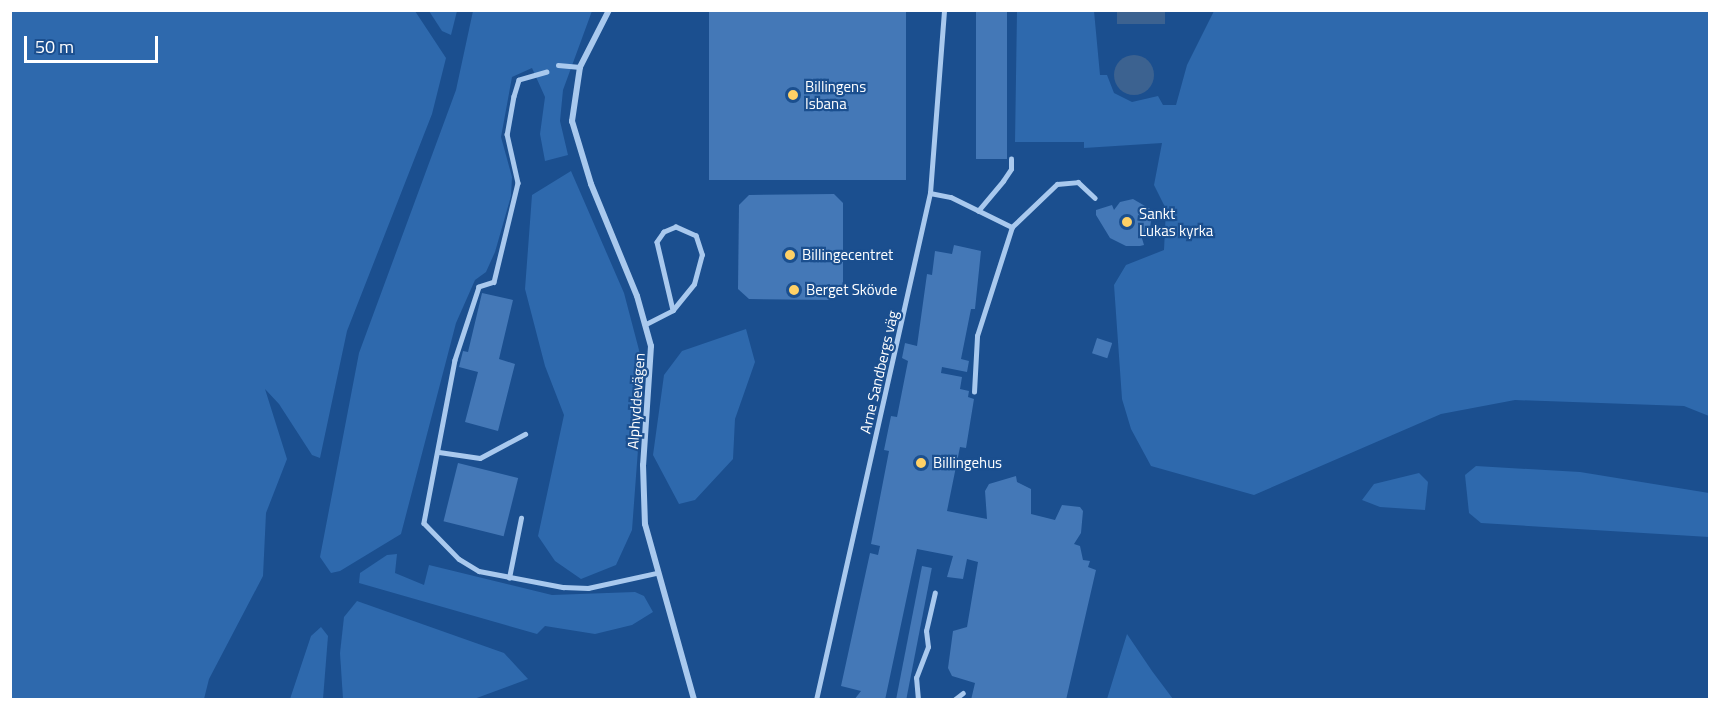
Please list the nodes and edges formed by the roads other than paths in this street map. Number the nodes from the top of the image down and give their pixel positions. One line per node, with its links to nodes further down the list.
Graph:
1 (609, 10): 4 (street, Alphyddevägen)
2 (944, 10): 7 (lane, Arne Sandbergs väg)
3 (558, 64): 4 (lane)
4 (580, 67): 12 (street, Alphyddevägen)
5 (547, 72): 15 (lane)
6 (1011, 159): 9 (lane)
7 (930, 193): 9 (lane); 22 (lane, Arne Sandbergs väg)
8 (1095, 198): 10 (lane)
9 (978, 211): 10 (lane)
10 (1012, 228): 13 (lane)
11 (673, 310): 11 (lane); 12 (lane)
12 (646, 324): 17 (street, Alphyddevägen)
13 (974, 392)
14 (525, 434): 15 (lane)
15 (439, 452): 18 (lane)
16 (520, 518): 18 (lane)
17 (656, 573): 18 (lane); 21 (street, Alphyddevägen)
18 (509, 578)
19 (934, 593): 23 (lane)
20 (963, 693): 24 (lane)
21 (694, 699)
22 (816, 699)
23 (918, 699)
24 (954, 699)

